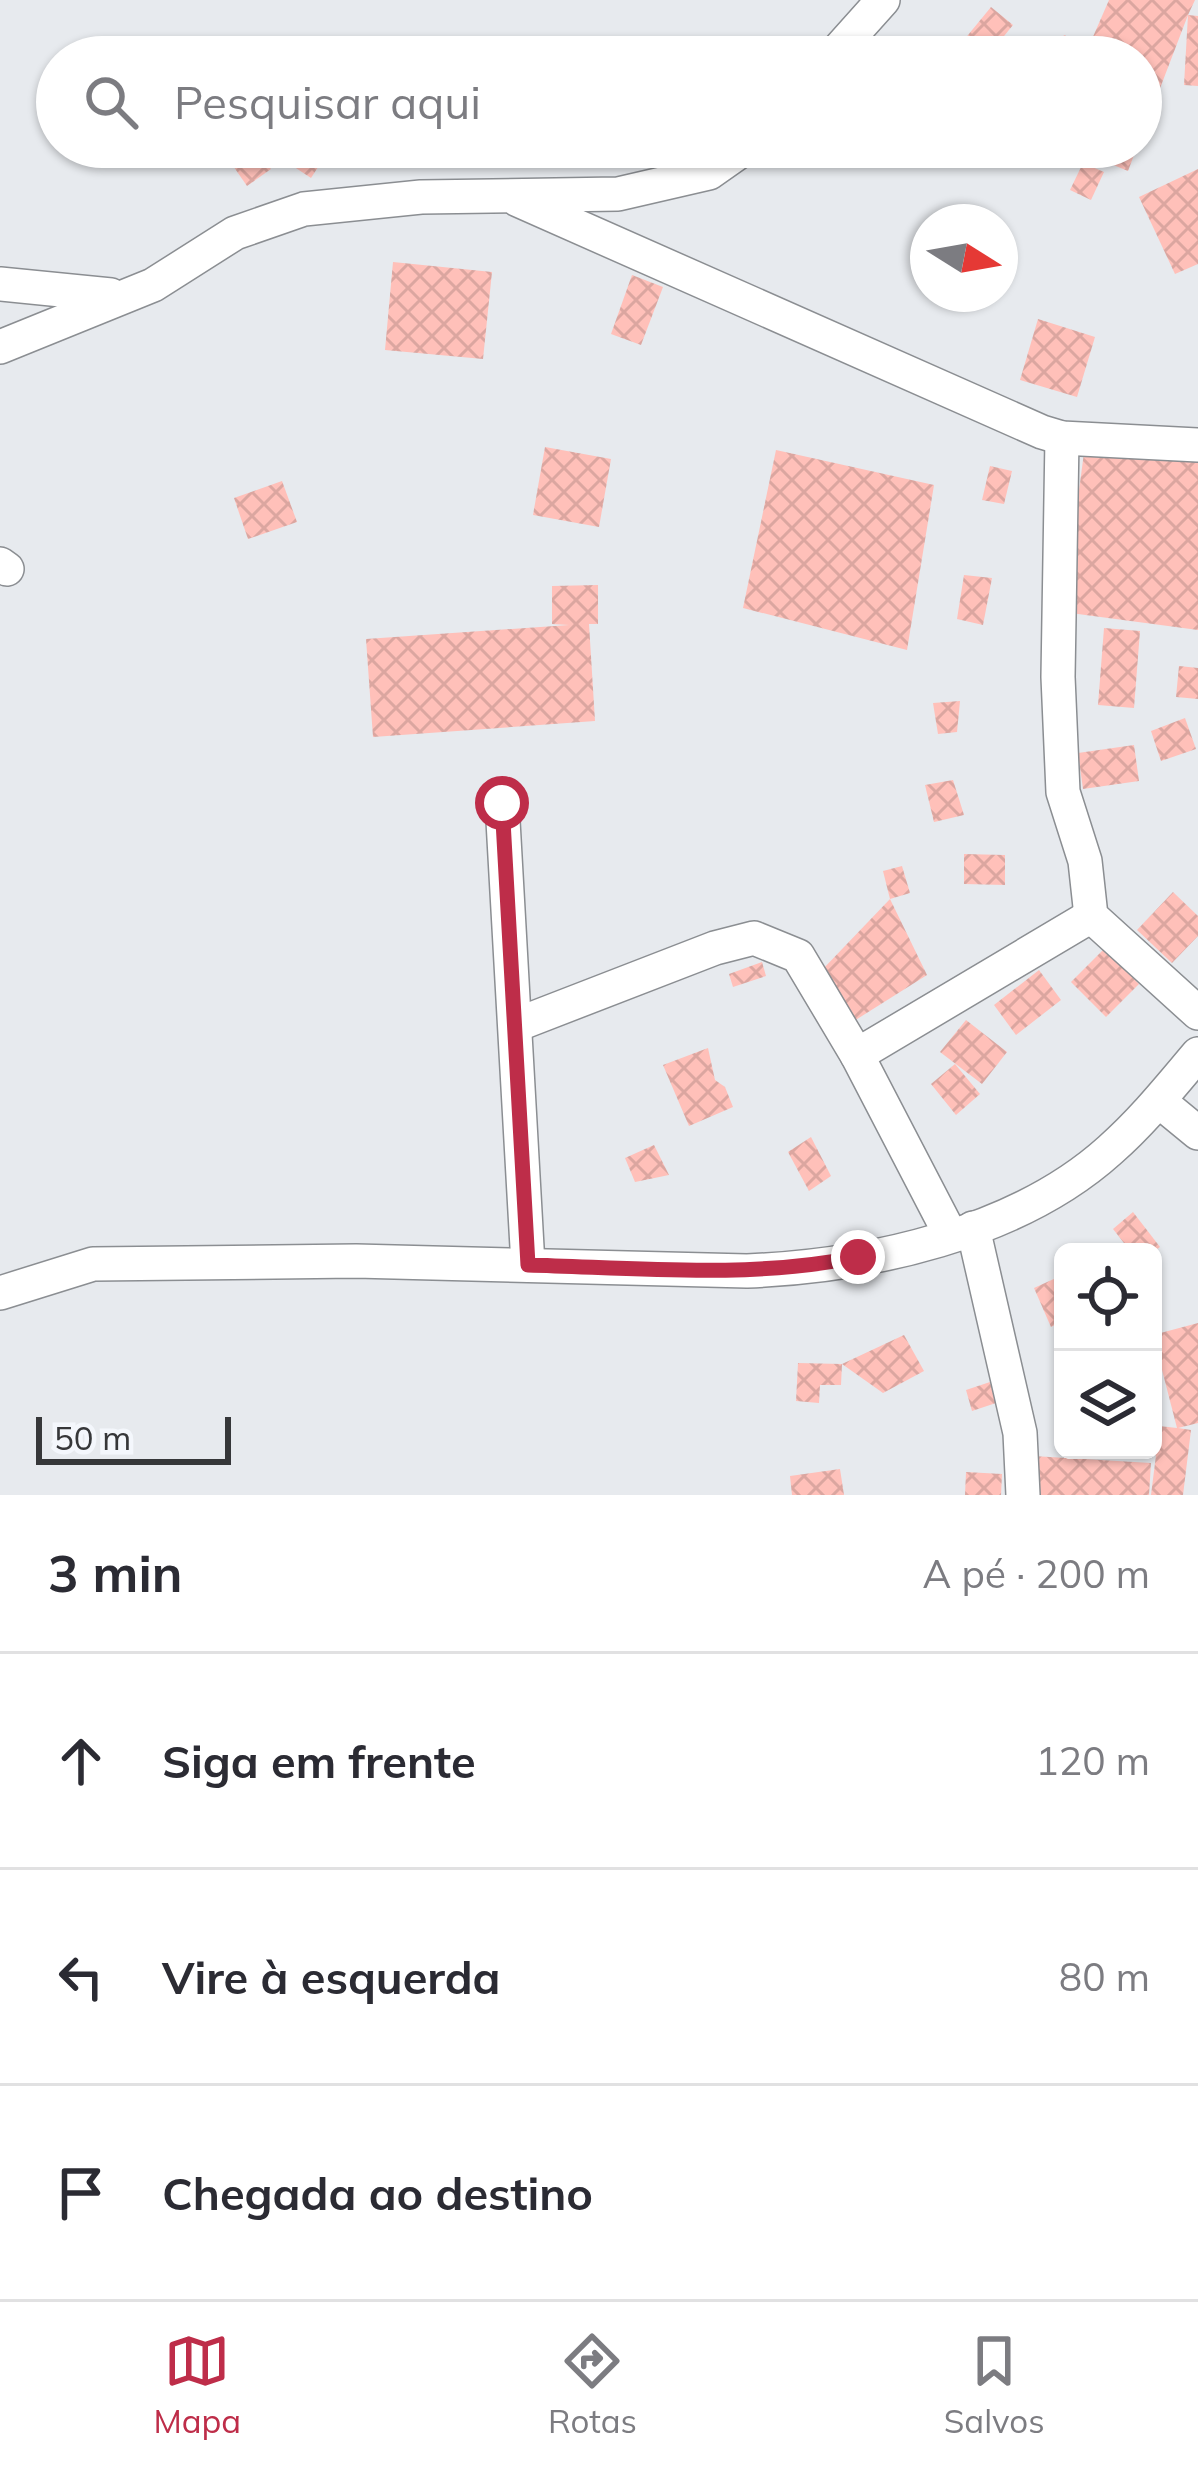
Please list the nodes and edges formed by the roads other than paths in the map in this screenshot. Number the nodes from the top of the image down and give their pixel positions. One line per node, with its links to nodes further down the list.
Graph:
1 (883, 0): 2 (street)
2 (851, 36)
3 (716, 168): 4 (street)
4 (511, 197): 6 (street); 8 (street)
5 (4, 290): 6 (street)
6 (123, 295): 7 (street)
7 (0, 347)
8 (1062, 438): 9 (street); 11 (street)
9 (1198, 445)
10 (502, 803): 13 (street)
11 (1091, 916): 12 (street); 15 (street)
12 (1198, 1013)
13 (516, 1024): 15 (street); 19 (street)
14 (1198, 1054): 16 (street)
15 (857, 1055): 18 (street)
16 (1159, 1101): 17 (street); 18 (street)
17 (1198, 1132)
18 (962, 1231): 19 (street); 21 (street)
19 (528, 1265): 20 (street)
20 (0, 1294)
21 (1023, 1495)

